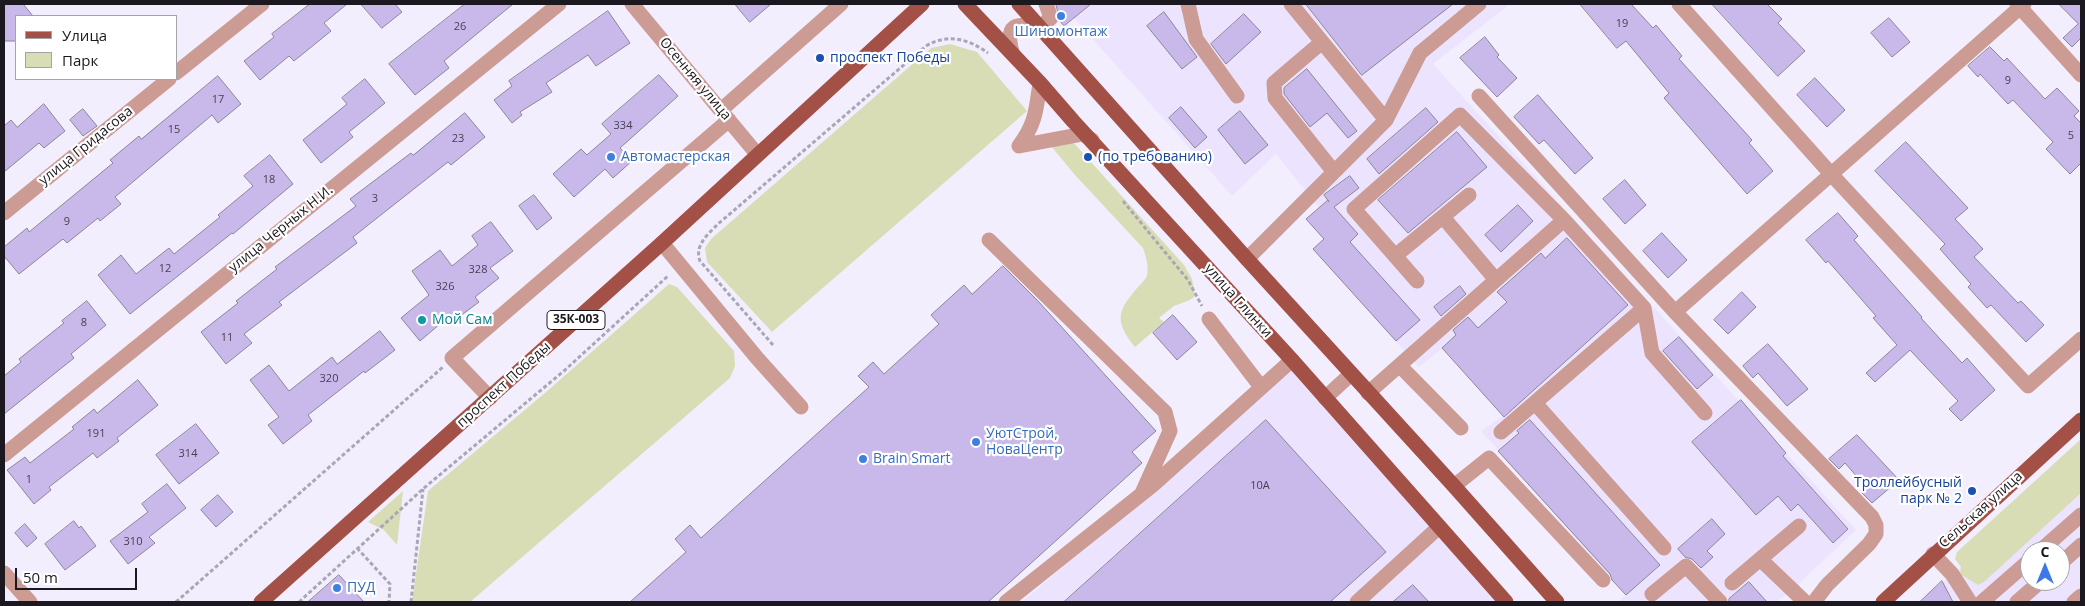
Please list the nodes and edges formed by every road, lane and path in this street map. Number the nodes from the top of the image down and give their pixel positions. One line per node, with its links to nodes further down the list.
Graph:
1 (262, 4): 18 (street)
2 (559, 4): 62 (street, улица Черных Н.И.)
3 (632, 4): 24 (street, Осенняя улица)
4 (841, 4): 24 (street)
5 (922, 4): 27 (main road, проспект Победы / 35К-003)
6 (965, 4): 16 (main road, улица Глинки)
7 (1019, 4): 14 (main road)
8 (1046, 4): 14 (street)
9 (1188, 4): 22 (street)
10 (1291, 4): 15 (street)
11 (1479, 4): 25 (street)
12 (1679, 4): 29 (street)
13 (2021, 5): 19 (street); 29 (street)
14 (1040, 27): 16 (street); 39 (main road)
15 (1322, 42): 25 (street); 28 (street)
16 (1012, 52): 21 (main road, улица Глинки)
17 (991, 55): 37 (path)
18 (178, 71)
19 (2081, 75)
20 (168, 80): 32 (street, улица Гридасова)
21 (1040, 83): 26 (main road, улица Глинки); 26 (street)
22 (1237, 96)
23 (1479, 96): 44 (street)
24 (725, 115): 27 (street, Осенняя улица); 48 (street)
25 (1386, 120): 28 (street)
26 (1092, 140): 49 (main road, улица Глинки)
27 (757, 154): 36 (main road, проспект Победы / 35К-003)
28 (1334, 172): 39 (street)
29 (1831, 174): 44 (street); 46 (street)
30 (1469, 195): 33 (street)
31 (1119, 196): 45 (path)
32 (4, 213)
33 (1443, 217): 38 (street); 41 (street)
34 (1564, 220): 38 (street); 41 (street); 43 (street)
35 (989, 240): 65 (street)
36 (662, 243): 40 (street); 54 (main road, проспект Победы / 35К-003)
37 (698, 253): 40 (path); 47 (path)
38 (1395, 256): 42 (street)
39 (1247, 259): 51 (main road)
40 (680, 266): 57 (street); 64 (path)
41 (1496, 280): 50 (street)
42 (1417, 281)
43 (1644, 308): 56 (street); 58 (street)
44 (1675, 312): 96 (street)
45 (1209, 319): 52 (street)
46 (2081, 340)
47 (773, 344)
48 (452, 358): 54 (street); 85 (path)
49 (1292, 360): 52 (street); 55 (main road, улица Глинки)
50 (1400, 366): 53 (street); 60 (street)
51 (1351, 374): 53 (main road); 55 (street)
52 (1261, 388): 65 (street)
53 (1368, 393): 63 (main road)
54 (490, 398): 86 (main road, проспект Победы / 35К-003)
55 (1325, 398): 68 (main road, улица Глинки)
56 (1535, 403): 61 (street); 72 (street)
57 (801, 407)
58 (1705, 413)
59 (2081, 420): 73 (main road, Сельская улица)
60 (1460, 428)
61 (1501, 432)
62 (4, 455)
63 (1454, 486): 78 (street); 93 (main road)
64 (424, 488): 71 (path); 89 (path)
65 (1141, 495): 90 (street)
66 (2081, 515): 69 (street)
67 (1799, 526): 75 (street)
68 (1440, 527): 91 (street); 92 (main road, улица Глинки)
69 (2051, 541)
70 (2081, 545): 74 (street)
71 (357, 548): 87 (path); 88 (path)
72 (1664, 548)
73 (1933, 554): 83 (main road, Сельская улица); 97 (street)
74 (2070, 555)
75 (1760, 559): 79 (street); 95 (street)
76 (2020, 569): 98 (street)
77 (4, 573): 84 (street)
78 (1603, 580)
79 (1732, 583)
80 (2030, 591): 99 (street)
81 (1652, 594): 94 (street)
82 (2081, 596): 100 (street)
83 (1892, 599)
84 (30, 602)
85 (176, 602)
86 (262, 602)
87 (298, 602)
88 (389, 602)
89 (411, 602)
90 (1006, 602)
91 (1357, 602)
92 (1506, 602)
93 (1557, 602)
94 (1720, 602)
95 (1805, 602)
96 (1814, 602)
97 (1970, 602)
98 (1982, 602)
99 (2017, 602)
100 (2074, 602)

